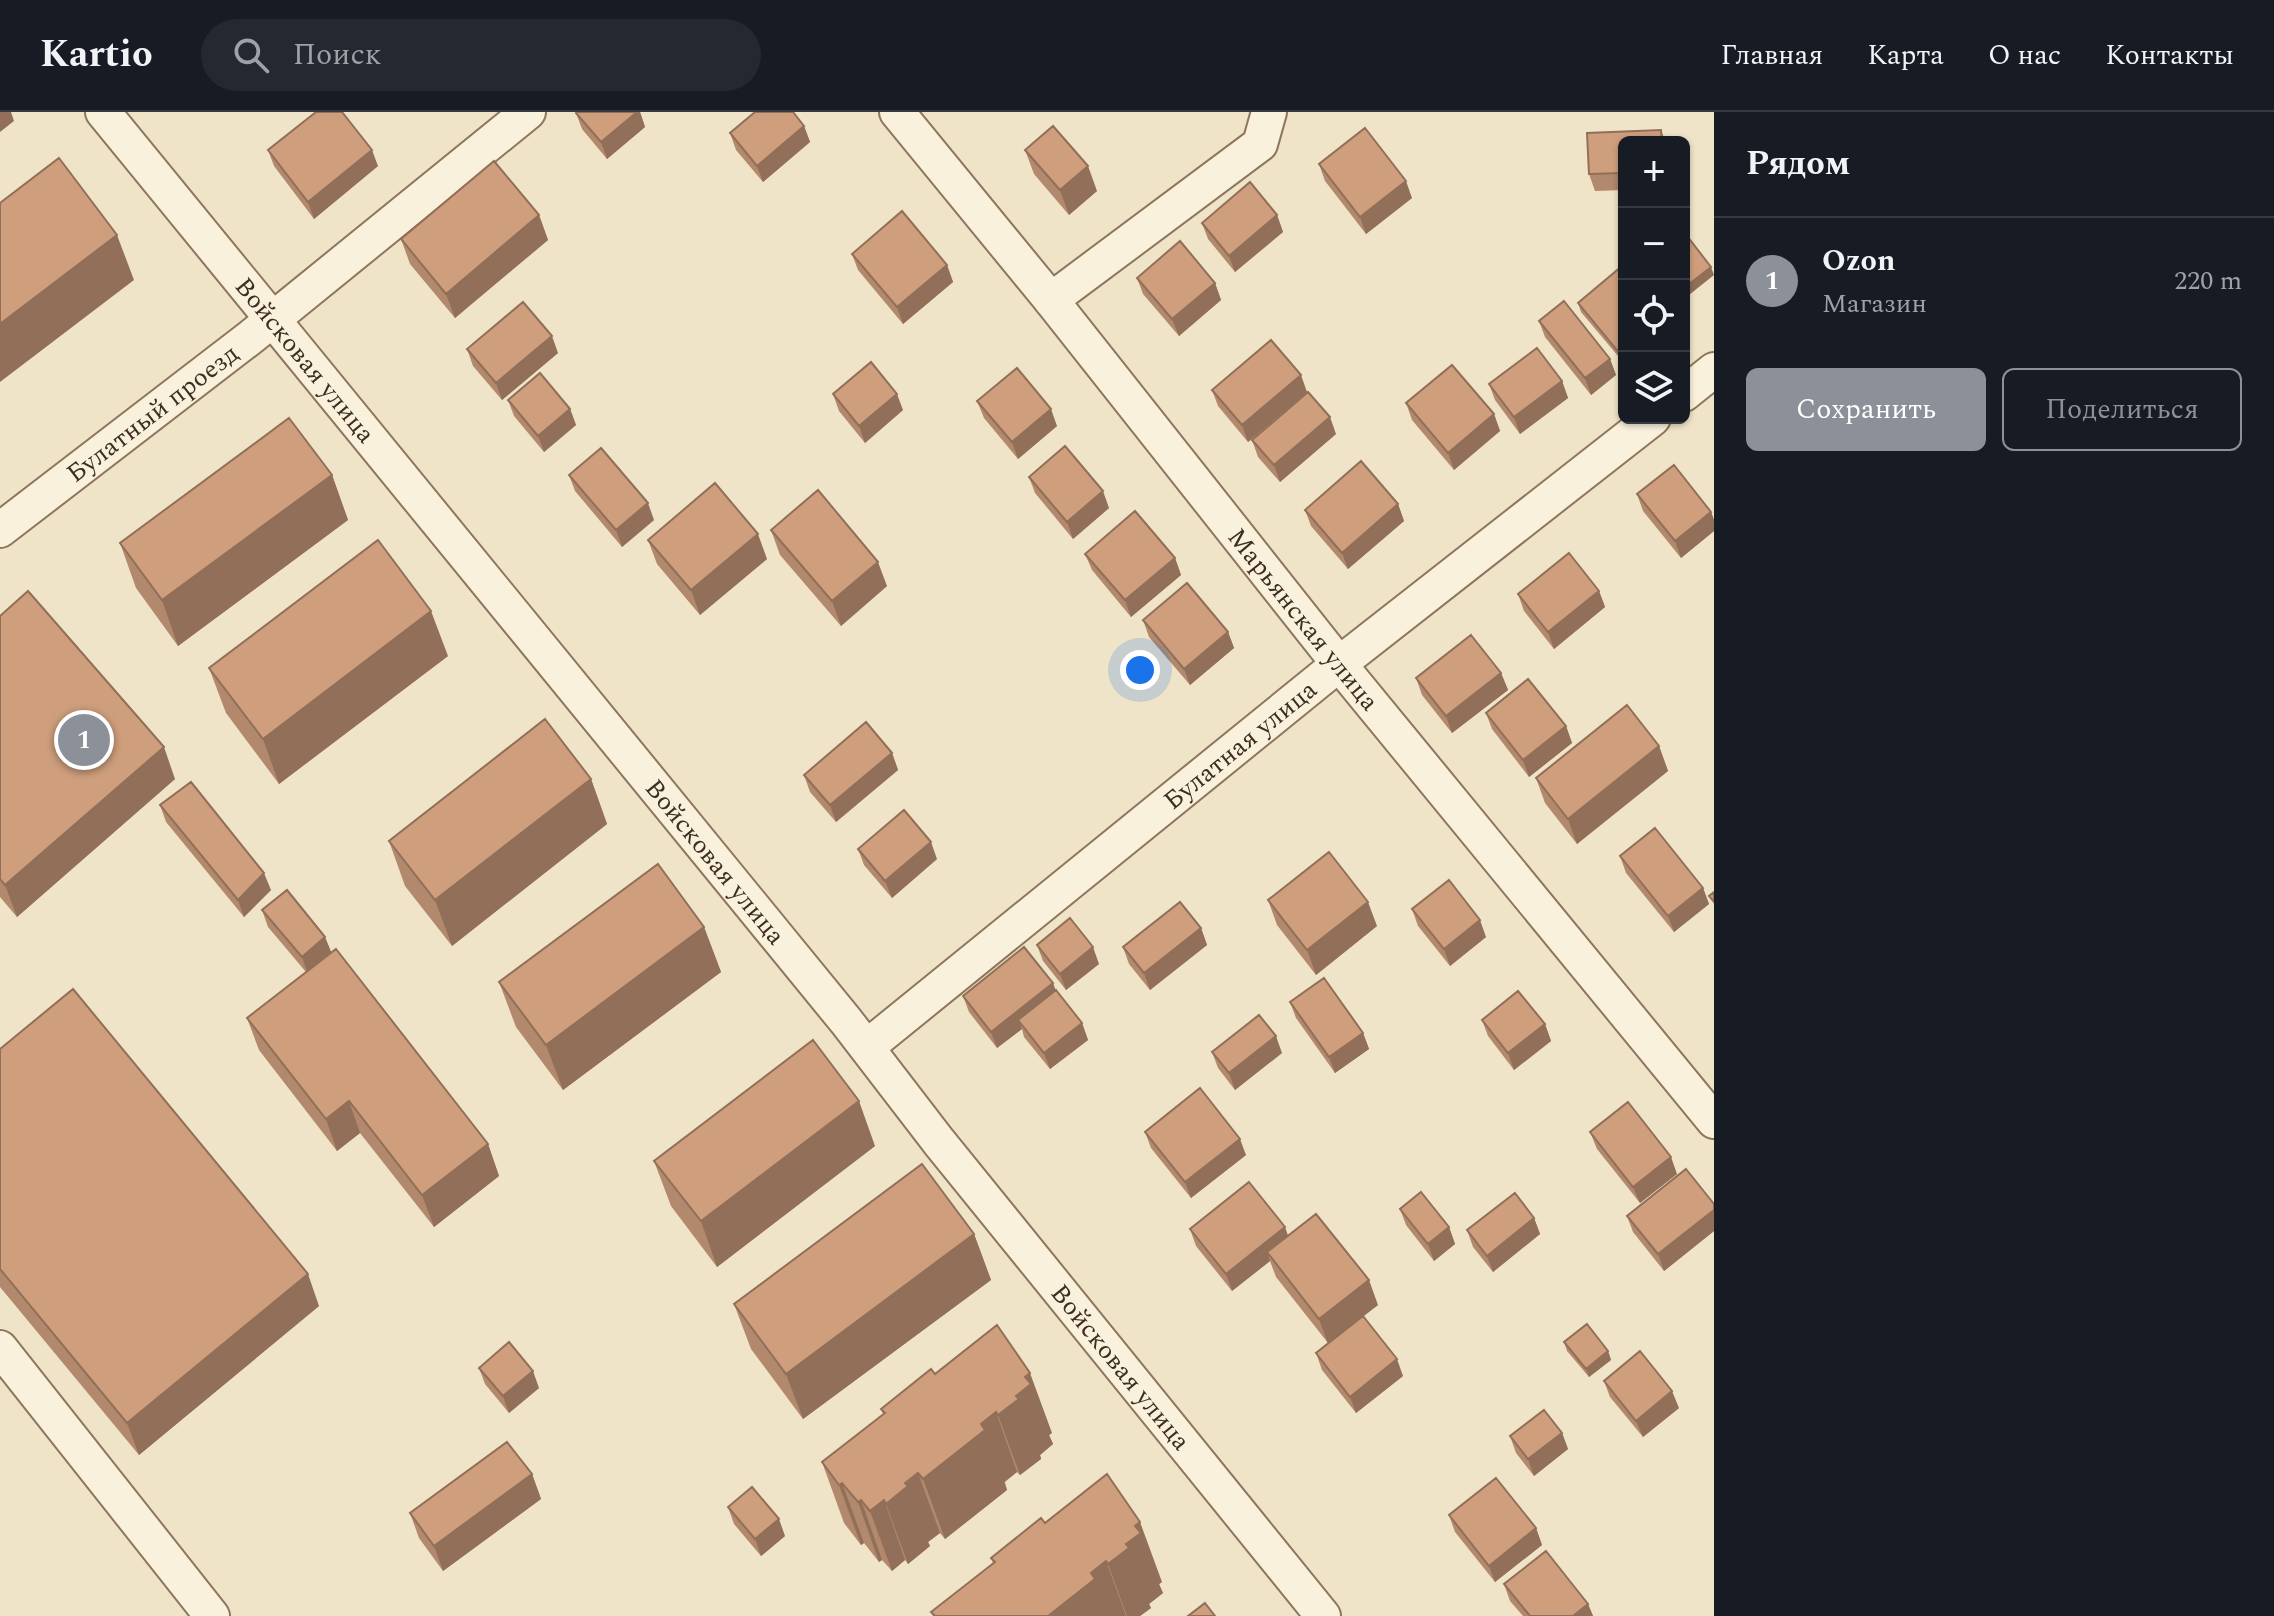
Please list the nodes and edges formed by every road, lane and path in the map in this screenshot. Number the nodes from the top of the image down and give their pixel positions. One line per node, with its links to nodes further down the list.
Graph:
1 (103, 112): 6 (street, Войсковая улица)
2 (528, 112): 6 (street, Булатный проезд)
3 (897, 112): 5 (street, Марьянская улица)
4 (1269, 112): 5 (street)
5 (1051, 300): 11 (street, Марьянская улица)
6 (272, 321): 10 (street, Булатный проезд); 12 (street, Войсковая улица)
7 (1714, 370): 8 (street)
8 (1690, 389)
9 (1645, 424): 11 (street, Булатная улица)
10 (0, 530)
11 (1339, 664): 12 (street, Булатная улица); 13 (street, Марьянская улица)
12 (867, 1047): 16 (street, Войсковая улица)
13 (1714, 1121)
14 (0, 1348): 15 (street)
15 (212, 1616)
16 (1323, 1616)

